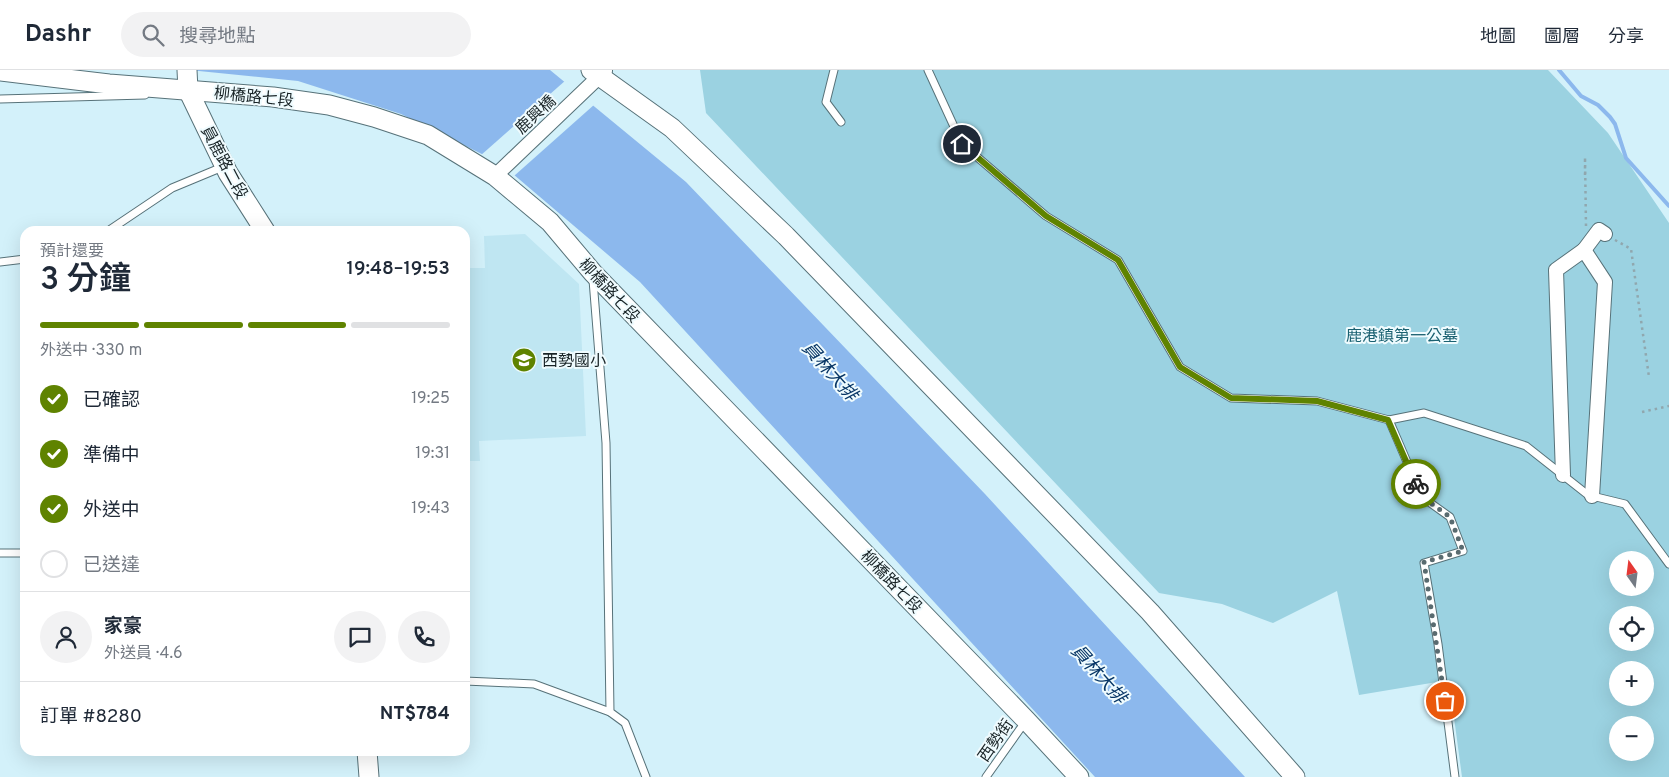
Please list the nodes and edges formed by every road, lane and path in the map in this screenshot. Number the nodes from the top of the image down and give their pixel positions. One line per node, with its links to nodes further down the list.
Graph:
1 (834, 70): 8 (lane)
2 (928, 70): 22 (lane)
3 (0, 71): 6 (main road, 柳橋路七段)
4 (187, 71): 6 (main road)
5 (597, 75): 10 (street, 鹿興橋); 36 (main road)
6 (188, 90): 7 (lane); 9 (main road, 員鹿路二段); 10 (main road, 柳橋路七段)
7 (0, 99)
8 (841, 122)
9 (225, 166): 12 (lane); 13 (main road, 員鹿路二段)
10 (499, 173): 18 (main road, 柳橋路七段)
11 (1585, 176): 15 (path)
12 (115, 226)
13 (262, 226)
14 (1602, 232): 15 (street); 19 (path)
15 (1585, 248): 23 (street); 24 (street)
16 (20, 260): 17 (lane)
17 (0, 262)
18 (593, 274): 29 (lane); 30 (main road, 柳橋路七段)
19 (1650, 377)
20 (1669, 406): 21 (path)
21 (1642, 412)
22 (1388, 420): 23 (lane); 37 (lane)
23 (1563, 475): 24 (lane)
24 (1592, 496): 27 (lane)
25 (20, 552): 26 (lane)
26 (0, 553)
27 (1669, 564)
28 (470, 681): 29 (lane)
29 (610, 712): 33 (lane)
30 (1026, 720): 34 (lane, 西勢街); 35 (main road, 柳橋路七段)
31 (367, 756): 32 (main road)
32 (368, 777)
33 (646, 777)
34 (986, 777)
35 (1079, 777)
36 (1295, 777)
37 (1455, 777)

